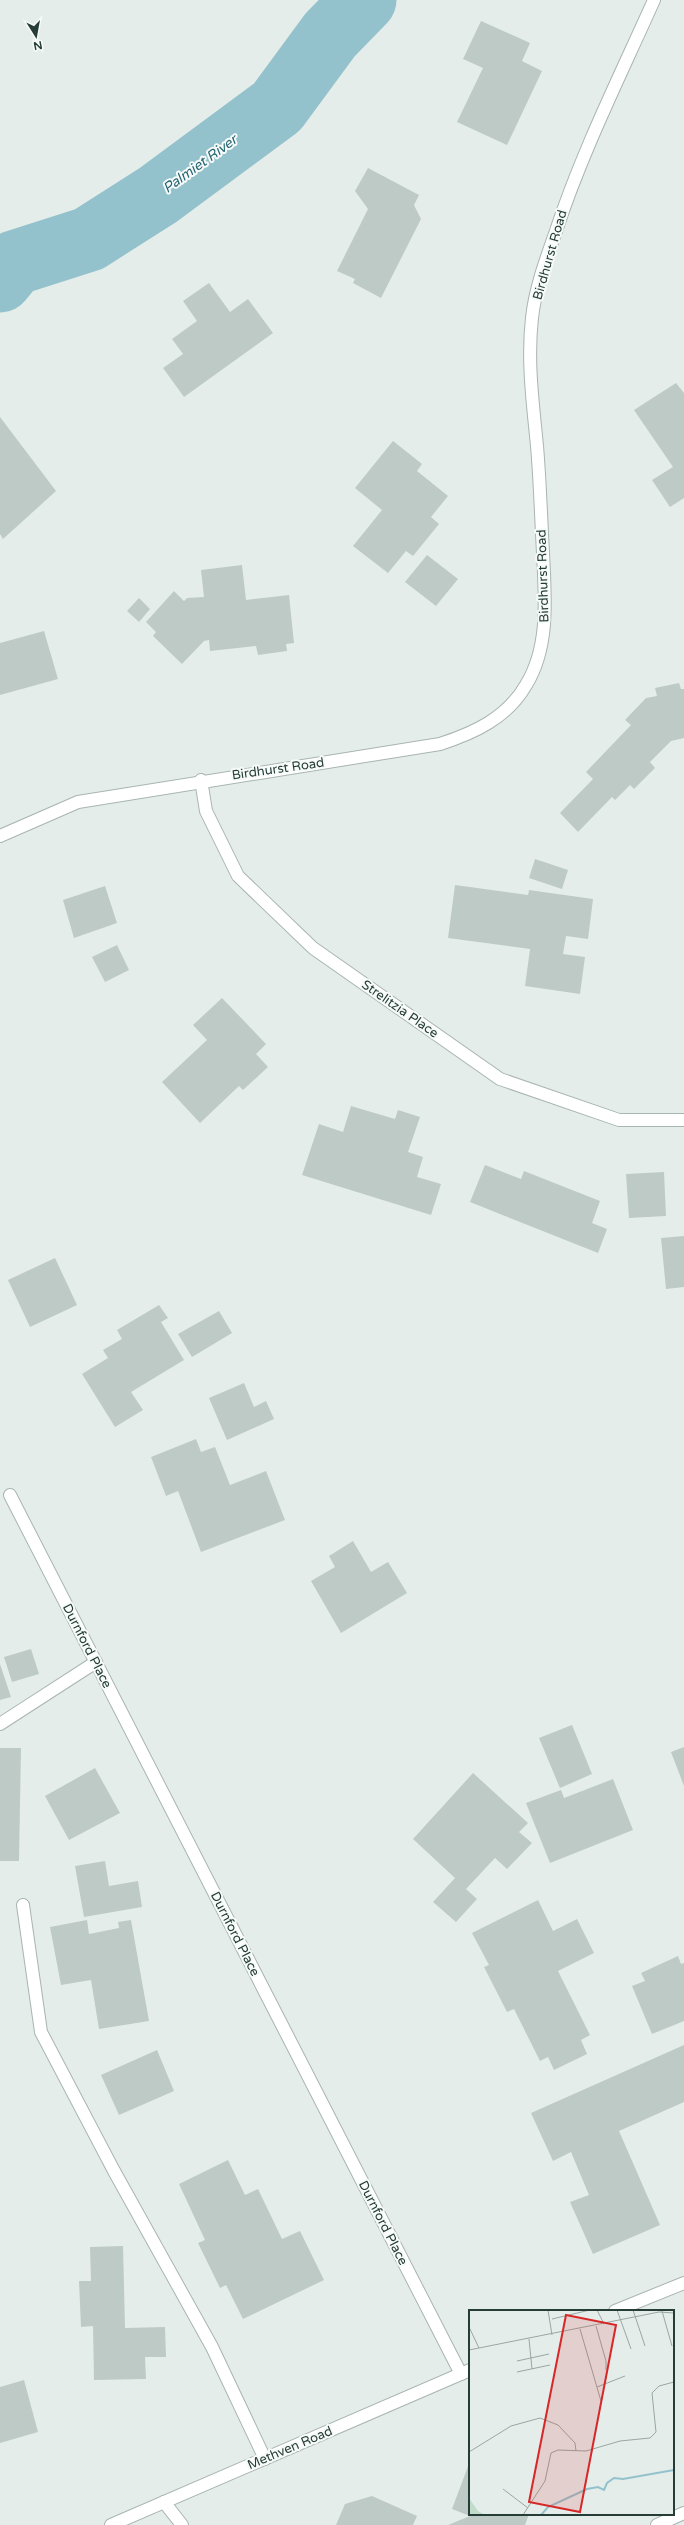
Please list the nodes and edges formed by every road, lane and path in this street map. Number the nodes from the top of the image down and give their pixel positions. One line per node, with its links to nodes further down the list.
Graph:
1 (654, 0): 2 (street, Birdhurst Road)
2 (201, 780): 3 (street, Birdhurst Road); 4 (street, Strelitzia Place)
3 (0, 836)
4 (684, 1120)
5 (10, 1495): 6 (street, Durnford Place)
6 (96, 1662): 7 (street); 11 (street, Durnford Place)
7 (0, 1724)
8 (23, 1905): 12 (street)
9 (684, 2283): 10 (street)
10 (617, 2310)
11 (465, 2372): 12 (street, Methven Road)
12 (264, 2459): 13 (street, Methven Road)
13 (164, 2502): 15 (street, Methven Road); 16 (street)
14 (684, 2513): 17 (street)
15 (111, 2525)
16 (182, 2525)
17 (657, 2525)

